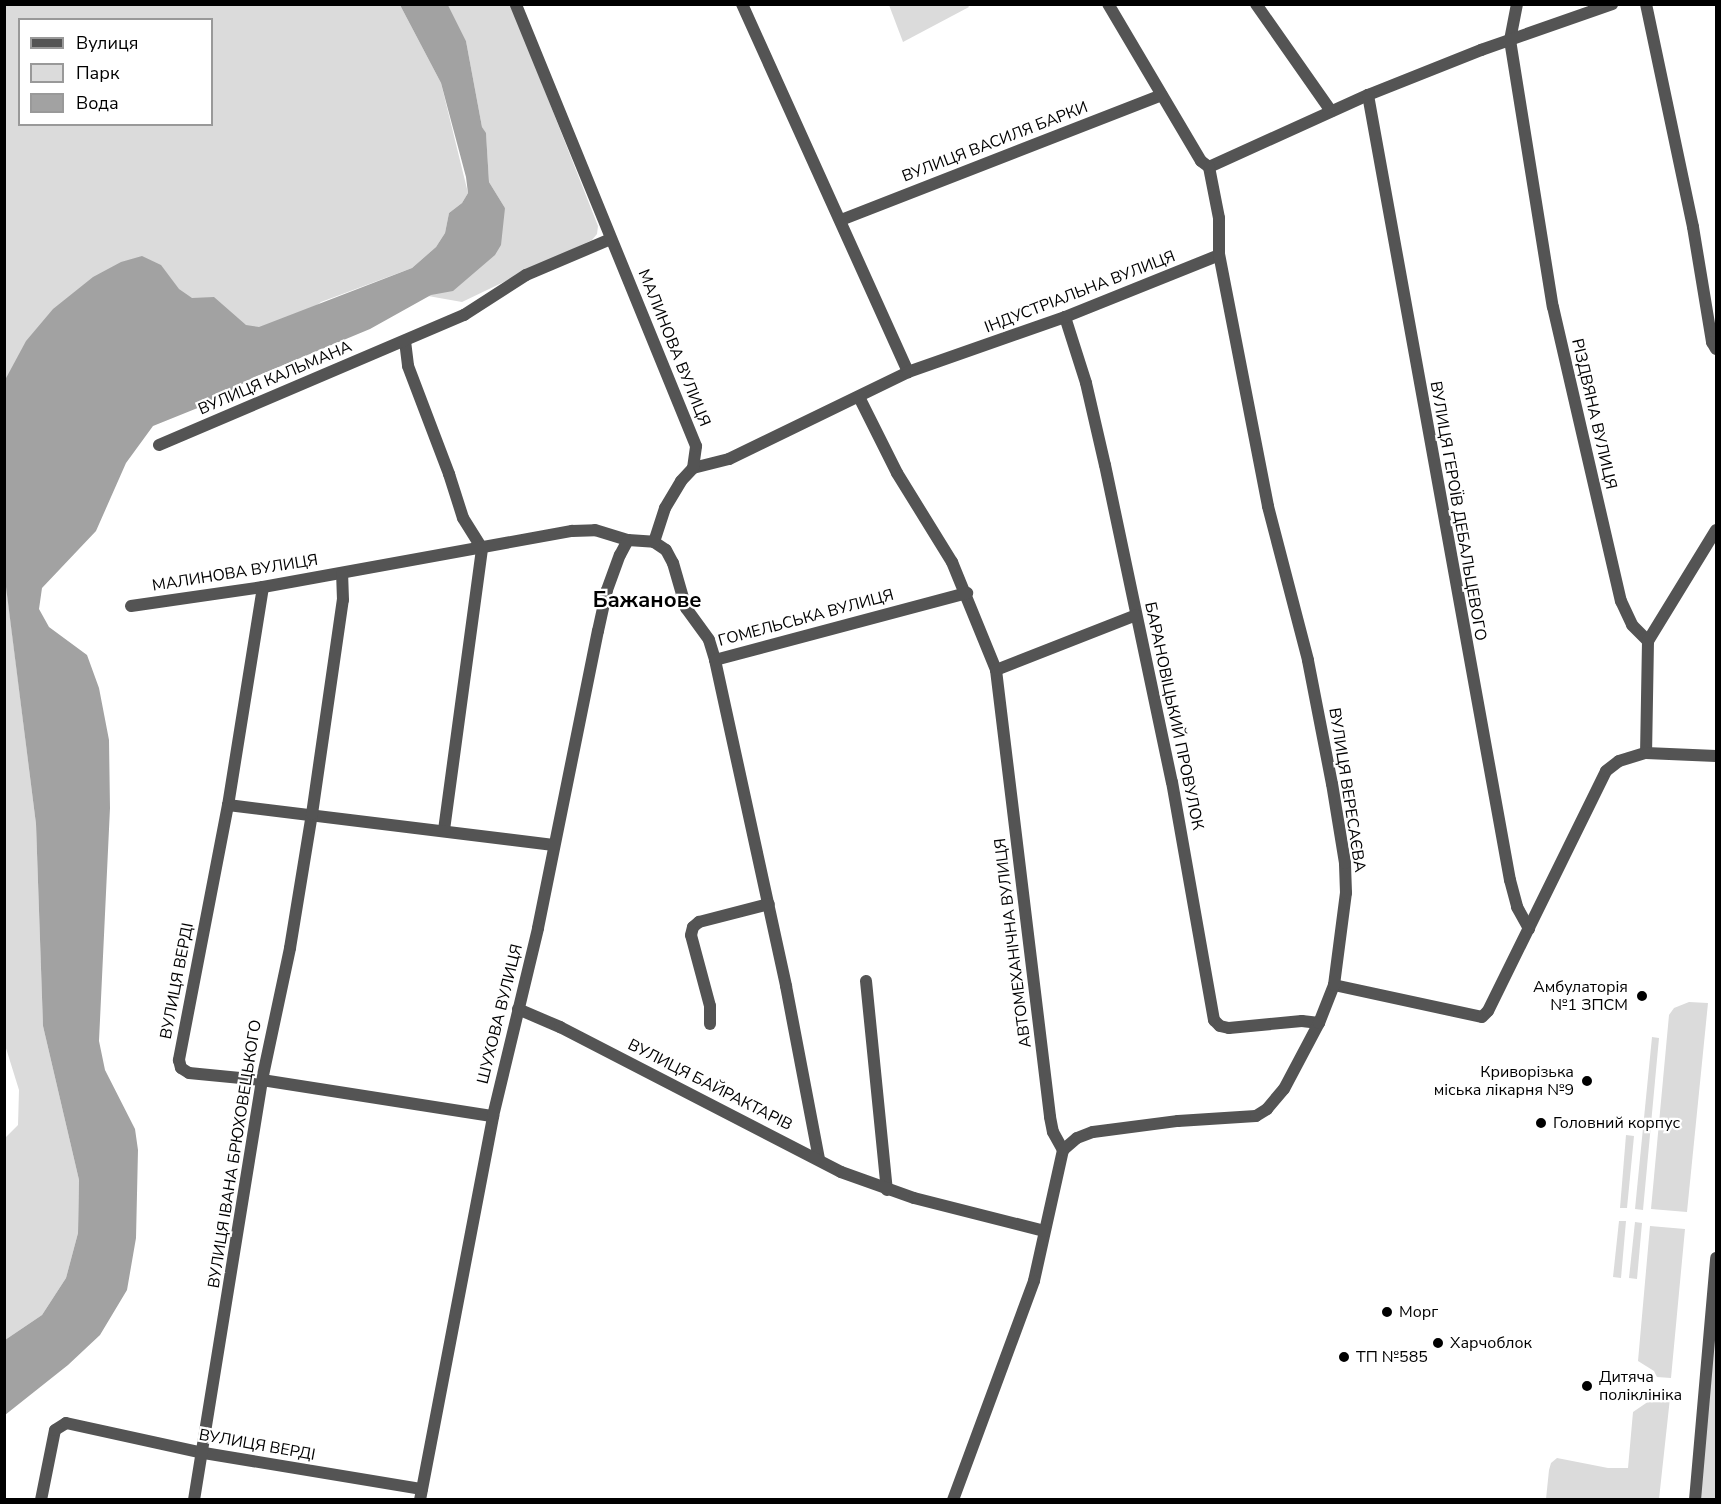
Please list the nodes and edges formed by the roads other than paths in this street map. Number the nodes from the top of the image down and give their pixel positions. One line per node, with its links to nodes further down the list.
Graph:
1 (516, 4): 14 (street, МАЛИНОВА ВУЛИЦЯ)
2 (742, 4): 13 (street)
3 (1108, 4): 9 (street)
4 (1256, 4): 11 (street)
5 (1517, 4): 8 (street, РІЗДВЯНА ВУЛИЦЯ)
6 (1612, 4): 8 (street)
7 (1646, 4): 18 (street)
8 (1510, 40): 10 (street); 32 (street, РІЗДВЯНА ВУЛИЦЯ)
9 (1161, 95): 12 (street); 13 (street, ВУЛИЦЯ ВАСИЛЯ БАРКИ)
10 (1368, 95): 11 (street); 42 (street, ВУЛИЦЯ ГЕРОЇВ ДЕБАЛЬЦЕВОГО)
11 (1331, 111): 12 (street)
12 (1209, 166): 15 (street)
13 (841, 220): 19 (street)
14 (611, 239): 17 (street, ВУЛИЦЯ КАЛЬМАНА); 22 (street, МАЛИНОВА ВУЛИЦЯ)
15 (1219, 255): 16 (street, ІНДУСТРІАЛЬНА ВУЛИЦЯ); 44 (street, ВУЛИЦЯ ВЕРЕСАЄВА)
16 (1065, 317): 19 (street, ІНДУСТРІАЛЬНА ВУЛИЦЯ); 31 (street, БАРАНОВІЦЬКИЙ ПРОВУЛОК)
17 (405, 341): 21 (street, ВУЛИЦЯ КАЛЬМАНА); 26 (street)
18 (1716, 349)
19 (908, 372): 20 (street, ІНДУСТРІАЛЬНА ВУЛИЦЯ)
20 (859, 397): 22 (street, ІНДУСТРІАЛЬНА ВУЛИЦЯ); 29 (street, АВТОМЕХАНІЧНА ВУЛИЦЯ)
21 (159, 445)
22 (693, 468): 25 (street)
23 (1716, 530): 32 (street)
24 (628, 540): 25 (street, МАЛИНОВА ВУЛИЦЯ); 26 (street, МАЛИНОВА ВУЛИЦЯ); 40 (street, ШУХОВА ВУЛИЦЯ)
25 (654, 542): 33 (street, ГОМЕЛЬСЬКА ВУЛИЦЯ)
26 (482, 549): 27 (street, МАЛИНОВА ВУЛИЦЯ); 39 (street)
27 (342, 573): 28 (street, МАЛИНОВА ВУЛИЦЯ); 38 (street, ВУЛИЦЯ ІВАНА БРЮХОВЕЦЬКОГО)
28 (263, 587): 30 (street, МАЛИНОВА ВУЛИЦЯ); 37 (street, ВУЛИЦЯ ВЕРДІ)
29 (967, 593): 33 (street, ГОМЕЛЬСЬКА ВУЛИЦЯ); 34 (street, АВТОМЕХАНІЧНА ВУЛИЦЯ)
30 (131, 606)
31 (1136, 615): 34 (street); 46 (street, БАРАНОВІЦЬКИЙ ПРОВУЛОК)
32 (1648, 641): 35 (street)
33 (715, 660): 41 (street)
34 (996, 670): 50 (street, АВТОМЕХАНІЧНА ВУЛИЦЯ)
35 (1646, 753): 36 (street); 42 (street)
36 (1716, 756)
37 (228, 805): 38 (street); 48 (street, ВУЛИЦЯ ВЕРДІ)
38 (312, 814): 39 (street); 48 (street, ВУЛИЦЯ ІВАНА БРЮХОВЕЦЬКОГО)
39 (444, 830): 40 (street)
40 (554, 844): 45 (street, ШУХОВА ВУЛИЦЯ)
41 (769, 904): 47 (street); 51 (street)
42 (1529, 928): 44 (street)
43 (866, 981): 52 (street)
44 (1334, 985): 46 (street, ВУЛИЦЯ ВЕРЕСАЄВА)
45 (518, 1009): 49 (street, ШУХОВА ВУЛИЦЯ); 51 (street, ВУЛИЦЯ БАЙРАКТАРІВ)
46 (1319, 1023): 50 (street, ВУЛИЦЯ ВЕРЕСАЄВА)
47 (710, 1024)
48 (262, 1080): 49 (street, ВУЛИЦЯ ВЕРДІ); 55 (street, ВУЛИЦЯ ІВАНА БРЮХОВЕЦЬКОГО)
49 (493, 1116): 56 (street, ШУХОВА ВУЛИЦЯ)
50 (1063, 1150): 53 (street)
51 (819, 1159): 52 (street, ВУЛИЦЯ БАЙРАКТАРІВ)
52 (887, 1190): 53 (street, ВУЛИЦЯ БАЙРАКТАРІВ)
53 (1044, 1231): 59 (street)
54 (1716, 1258): 60 (street)
55 (204, 1453): 56 (street, ВУЛИЦЯ ВЕРДІ); 57 (street, ВУЛИЦЯ ВЕРДІ); 58 (street, ВУЛИЦЯ ІВАНА БРЮХОВЕЦЬКОГО)
56 (421, 1494)
57 (41, 1500)
58 (194, 1500)
59 (953, 1500)
60 (1695, 1500)

